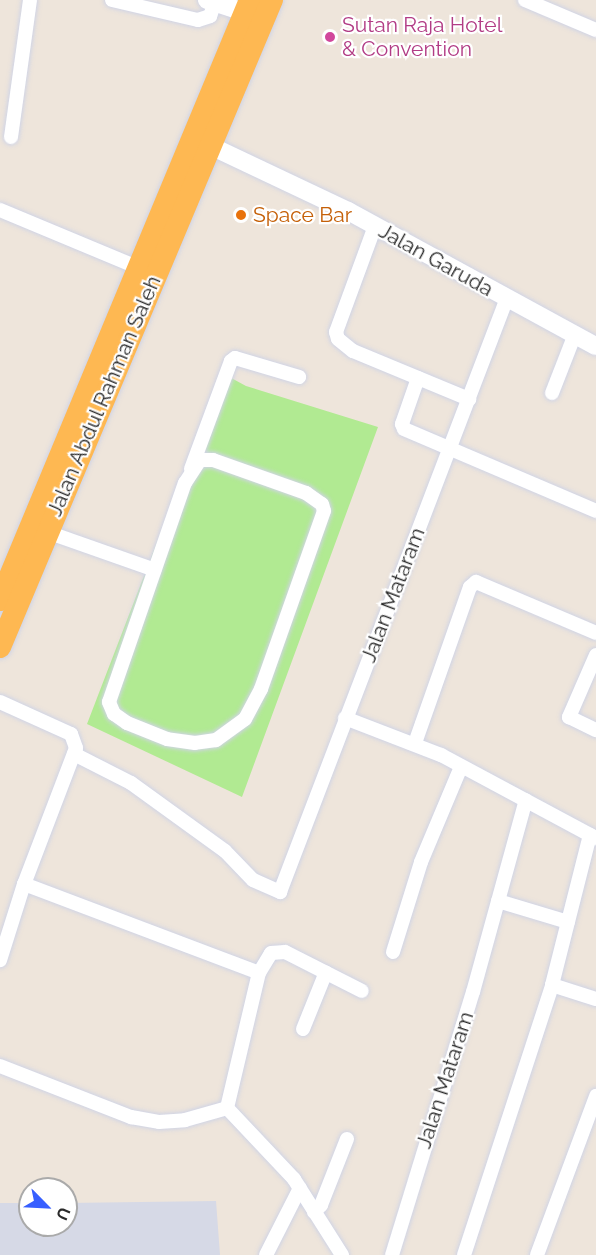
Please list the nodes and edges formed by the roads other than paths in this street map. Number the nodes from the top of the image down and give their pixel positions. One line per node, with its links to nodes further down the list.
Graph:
1 (30, 0): 9 (street)
2 (112, 0): 5 (street)
3 (272, 0): 10 (highway, Jalan Abdul Rahman Saleh)
4 (525, 0): 6 (street)
5 (211, 1): 7 (street)
6 (545, 4): 8 (street)
7 (248, 6): 10 (highway, Jalan Abdul Rahman Saleh)
8 (596, 30)
9 (11, 137)
10 (202, 142): 12 (street, Jalan Garuda); 13 (highway, Jalan Abdul Rahman Saleh); 21 (highway, Jalan Abdul Rahman Saleh)
11 (0, 210): 13 (street)
12 (375, 226): 14 (street, Jalan Garuda); 18 (street)
13 (139, 268): 21 (highway, Jalan Abdul Rahman Saleh)
14 (507, 298): 15 (street, Jalan Garuda); 20 (street, Jalan Mataram)
15 (575, 334): 16 (street, Jalan Garuda); 19 (street)
16 (596, 346)
17 (300, 377): 23 (street)
18 (418, 378): 20 (street); 22 (street)
19 (552, 393)
20 (469, 399): 22 (street, Jalan Mataram)
21 (88, 409): 25 (highway, Jalan Abdul Rahman Saleh); 27 (highway, Jalan Abdul Rahman Saleh)
22 (450, 450): 24 (street); 32 (street, Jalan Mataram)
23 (190, 472): 26 (street); 26 (street)
24 (596, 511)
25 (47, 532): 26 (street); 29 (highway, Jalan Abdul Rahman Saleh)
26 (154, 570)
27 (0, 600)
28 (596, 633): 34 (street)
29 (0, 647)
30 (596, 655): 33 (street)
31 (0, 702): 35 (street)
32 (345, 718): 34 (street); 35 (street, Jalan Mataram)
33 (596, 730)
34 (415, 743): 36 (street)
35 (74, 754): 39 (street)
36 (461, 766): 37 (street); 42 (street)
37 (526, 800): 38 (street); 40 (street, Jalan Mataram)
38 (593, 837): 41 (street)
39 (24, 884): 43 (street); 45 (street)
40 (498, 901): 41 (street); 58 (street, Jalan Mataram)
41 (568, 922): 46 (street)
42 (393, 952)
43 (0, 960)
44 (326, 972): 45 (street); 47 (street); 49 (street)
45 (259, 973): 52 (street)
46 (552, 985): 48 (street); 59 (street)
47 (362, 991)
48 (596, 999)
49 (303, 1029)
50 (0, 1066): 52 (street)
51 (596, 1096): 60 (street)
52 (227, 1108): 54 (street)
53 (347, 1139): 55 (street)
54 (300, 1188): 55 (street); 56 (street)
55 (314, 1212): 57 (street)
56 (266, 1255)
57 (342, 1255)
58 (392, 1255)
59 (464, 1255)
60 (537, 1255)

